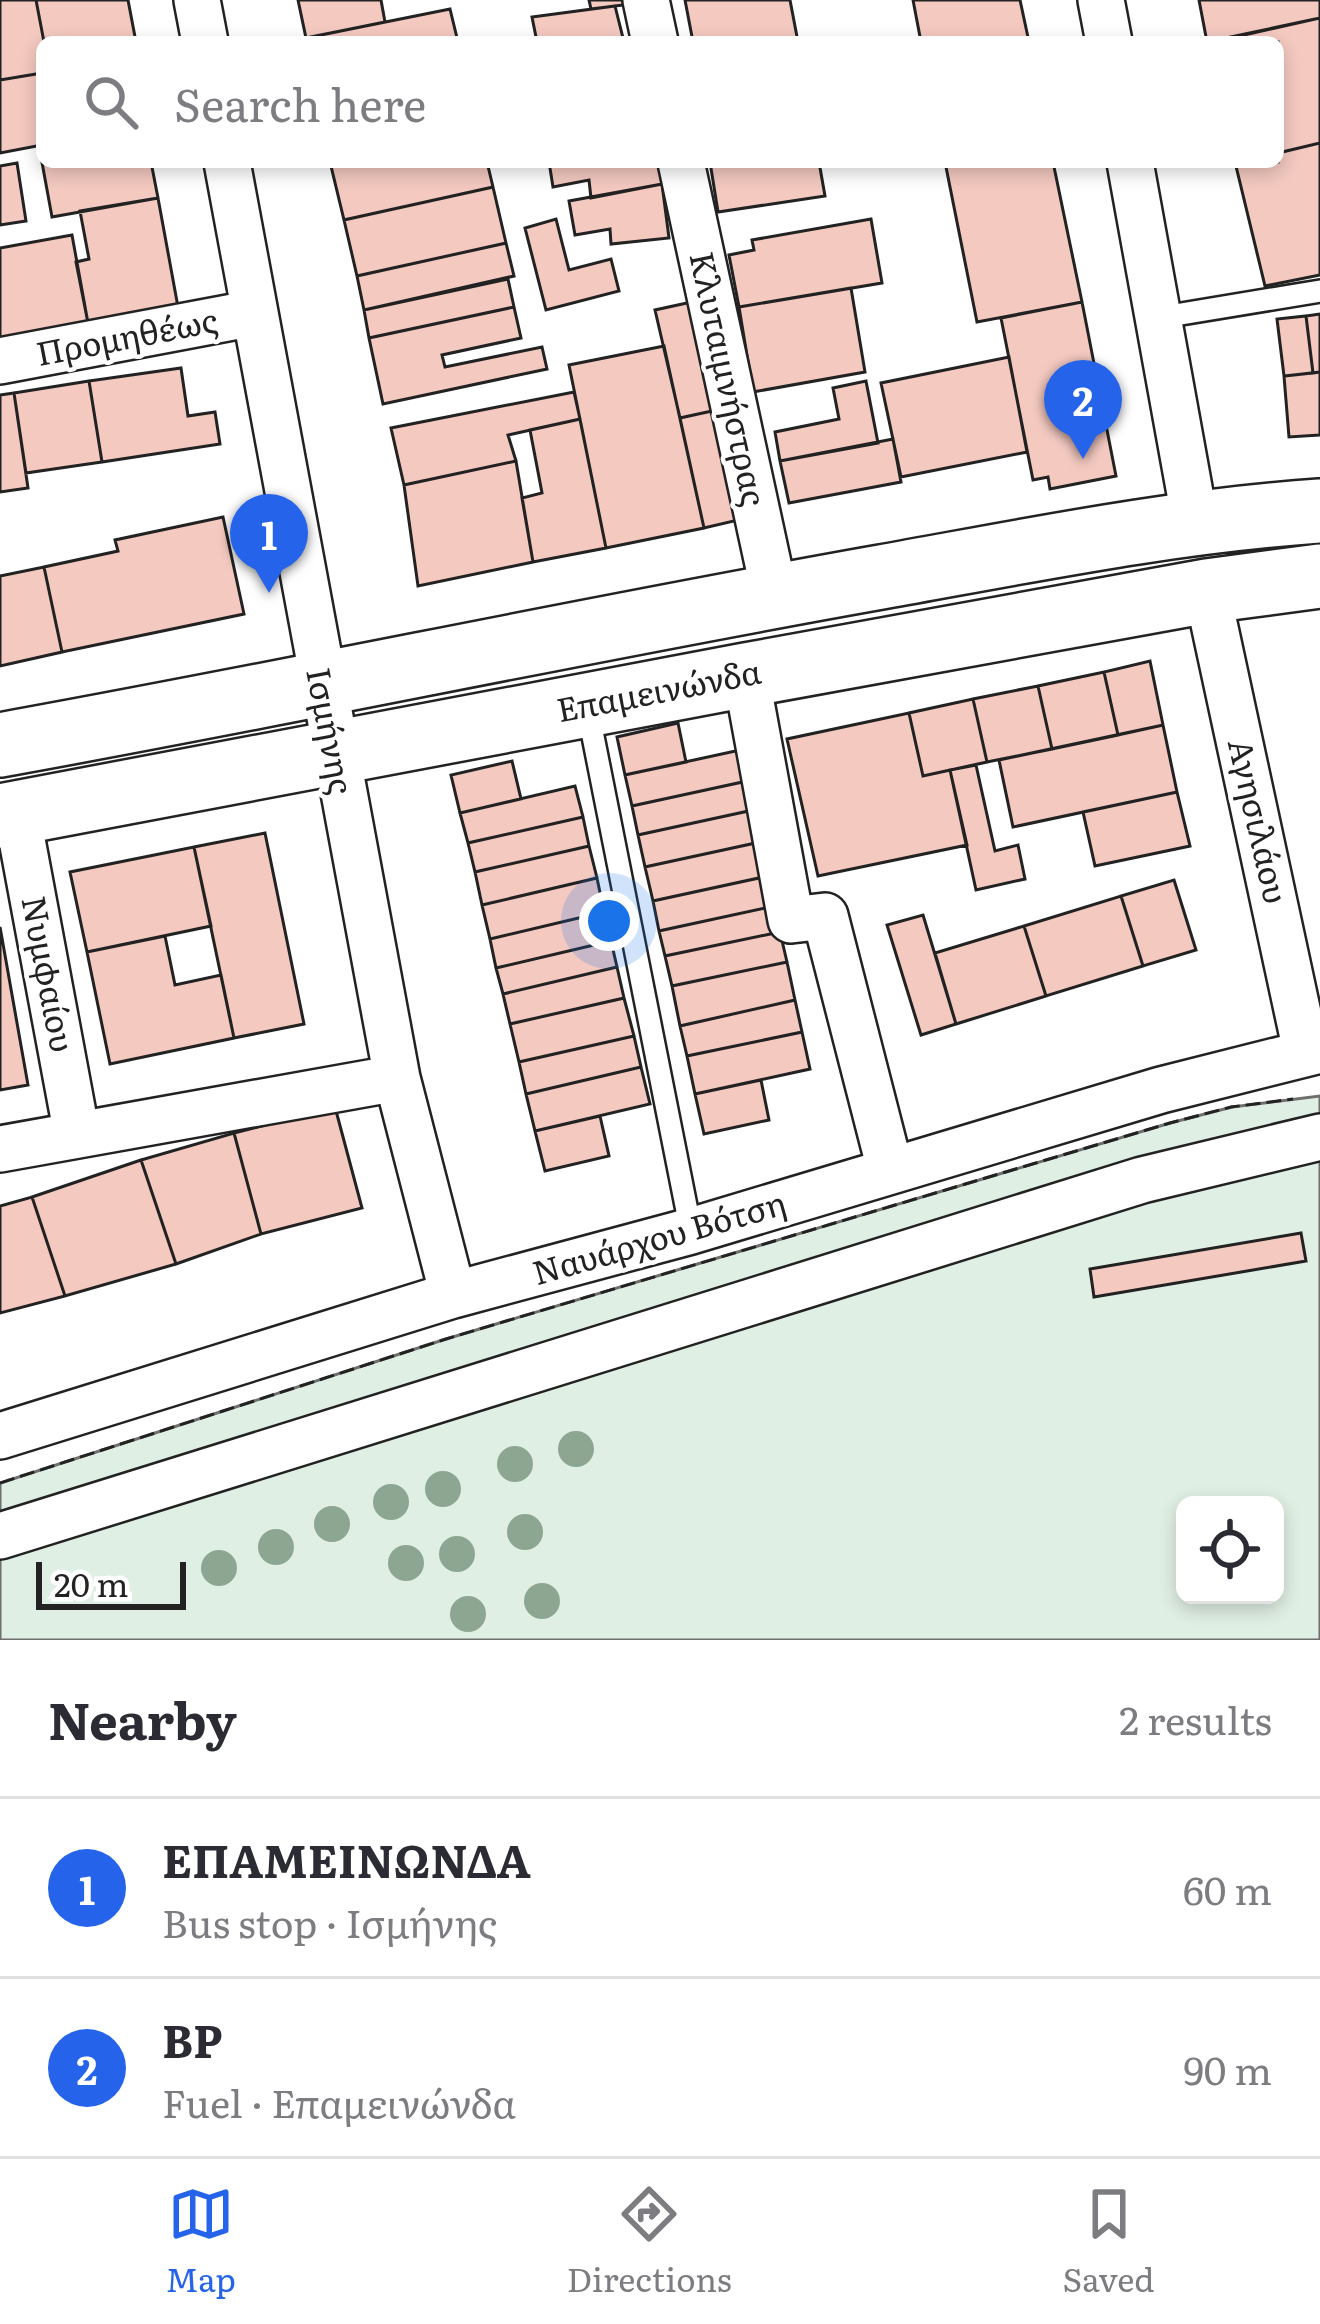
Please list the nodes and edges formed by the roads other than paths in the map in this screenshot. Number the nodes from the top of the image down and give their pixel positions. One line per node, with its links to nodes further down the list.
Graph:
1 (197, 0): 4 (street)
2 (646, 0): 5 (street)
3 (1101, 0): 6 (street)
4 (204, 36)
5 (654, 36)
6 (1107, 36)
7 (228, 168): 11 (street, Ισμήνης)
8 (682, 168): 18 (street, Κλυταιμνήστρας)
9 (1131, 168): 12 (street)
10 (1320, 291): 12 (lane)
11 (254, 313): 13 (street, Προμηθέως); 20 (street, Ισμήνης)
12 (1157, 318): 15 (street)
13 (0, 361)
14 (1320, 511): 15 (main road)
15 (1195, 521): 18 (main road)
16 (1320, 576): 17 (main road, Επαμεινώνδα)
17 (1207, 592): 19 (main road, Επαμεινώνδα); 25 (street, Αγησιλάου)
18 (775, 596): 20 (main road)
19 (746, 675): 21 (main road, Επαμεινώνδα); 30 (street)
20 (322, 687): 22 (main road); 23 (street, Ισμήνης)
21 (587, 705): 23 (main road, Επαμεινώνδα); 31 (lane)
22 (0, 745)
23 (334, 752): 24 (main road, Επαμεινώνδα); 26 (street, Ισμήνης)
24 (9, 814): 28 (street, Νυμφαίου)
25 (1313, 1050): 30 (street, Ναυάρχου Βότση)
26 (397, 1078): 28 (street); 32 (street, Ισμήνης)
27 (1316, 1117): 34 (street)
28 (77, 1135): 29 (street)
29 (0, 1149)
30 (890, 1169): 31 (street, Ναυάρχου Βότση)
31 (691, 1231): 32 (street, Ναυάρχου Βότση)
32 (453, 1295): 33 (street, Ναυάρχου Βότση)
33 (0, 1436)
34 (0, 1536)

